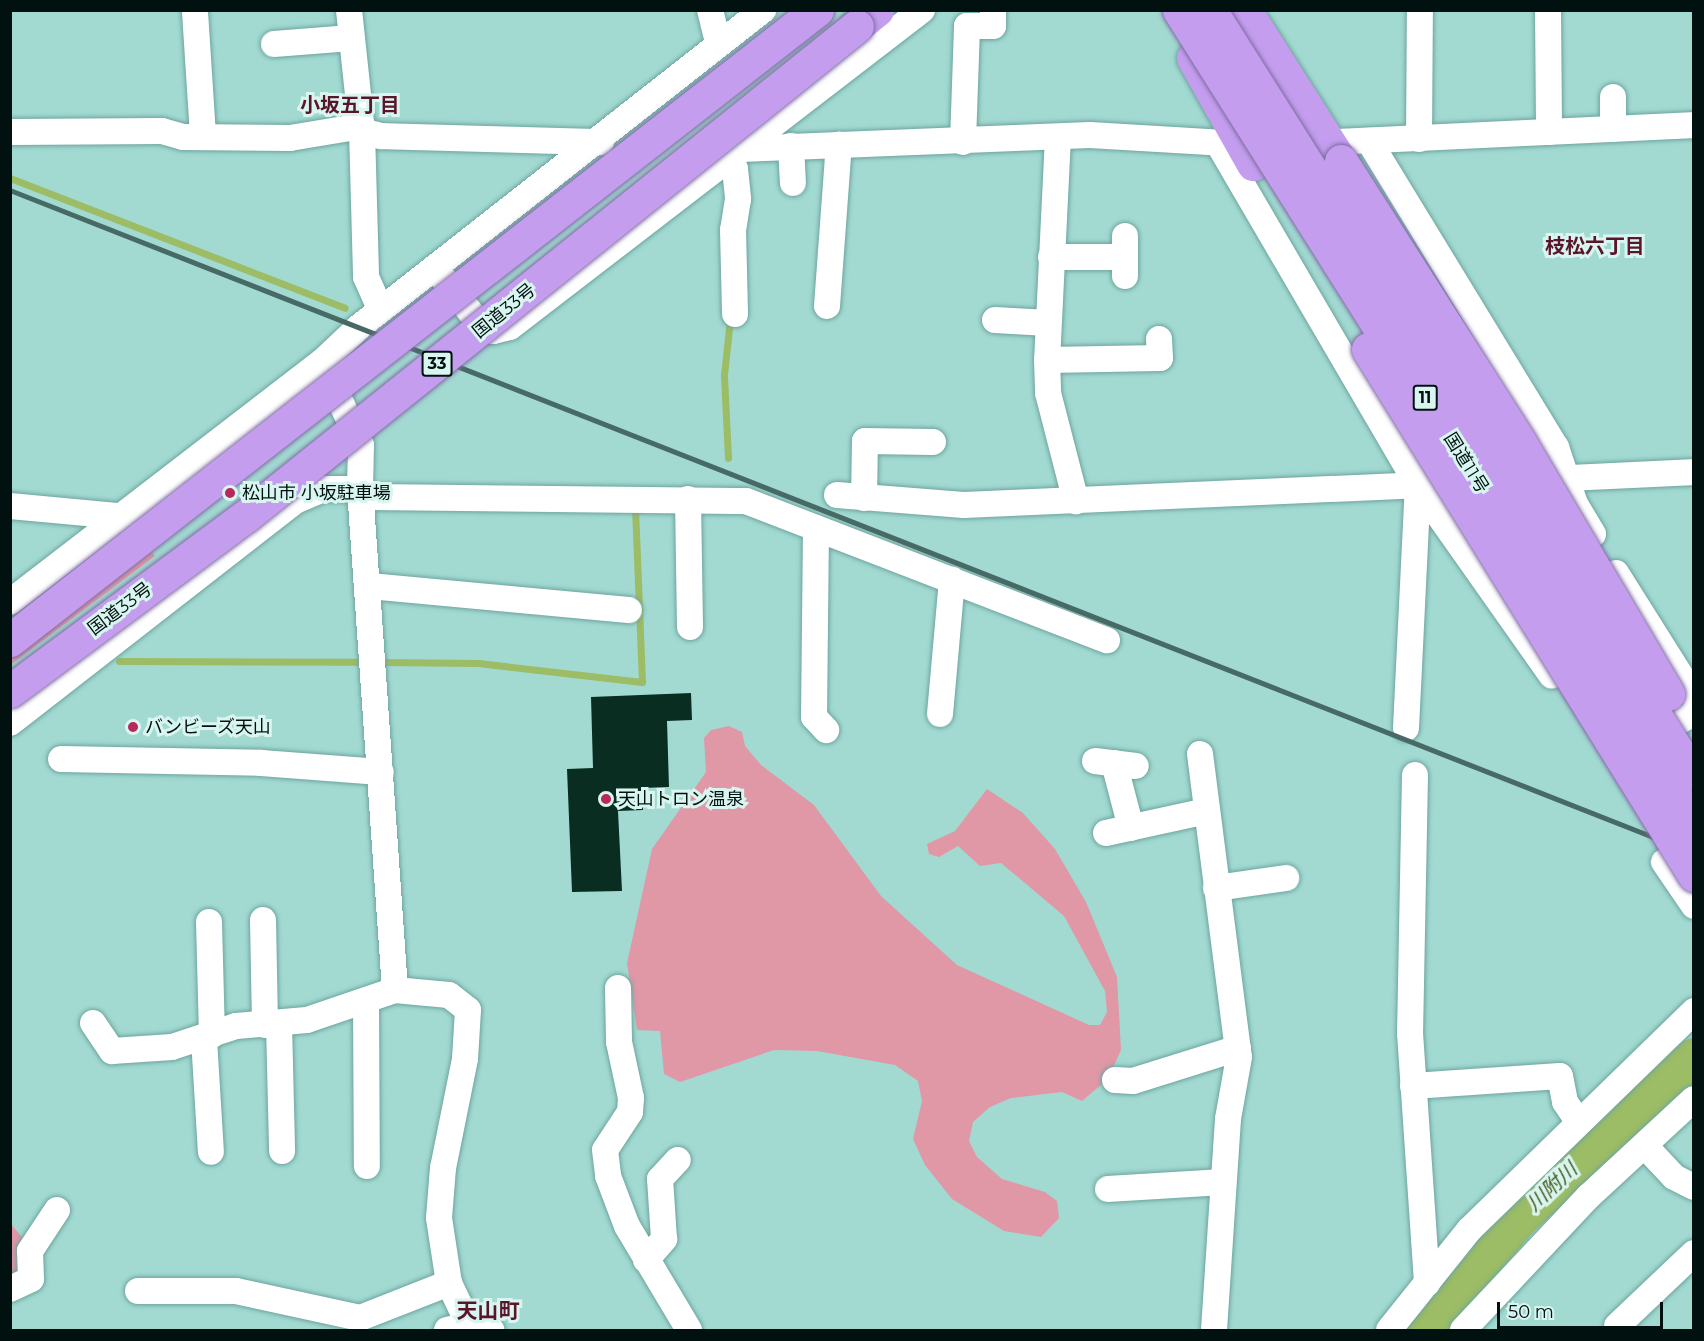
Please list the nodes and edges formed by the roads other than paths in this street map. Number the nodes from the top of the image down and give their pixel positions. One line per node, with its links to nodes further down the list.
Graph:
1 (349, 10): 15 (street)
2 (710, 10): 17 (street)
3 (763, 10): 17 (street)
4 (817, 10): 65 (highway, 33, bridge)
5 (922, 10): 35 (street)
6 (993, 10): 30 (street)
7 (1164, 10): 33 (highway, 11)
8 (1179, 10): 85 (highway, 国道11号 / 11, bridge)
9 (1210, 10): 82 (highway, 国道11号 / 11, bridge)
10 (1245, 10): 18 (highway)
11 (1420, 10): 27 (street)
12 (1548, 10): 24 (street)
13 (195, 12): 25 (street)
14 (867, 18): 67 (highway, 国道33号 / 33, bridge)
15 (351, 38): 16 (street); 21 (street)
16 (274, 44)
17 (718, 44): 29 (street)
18 (1296, 93): 33 (street); 34 (highway)
19 (1613, 97): 22 (street)
20 (1694, 125): 22 (street)
21 (362, 128): 25 (street); 29 (street); 41 (street)
22 (1613, 129): 24 (street)
23 (10, 132): 25 (street)
24 (1549, 132): 27 (street)
25 (203, 137)
26 (1058, 137): 30 (street); 33 (street); 38 (street)
27 (1419, 139): 28 (street)
28 (1369, 141): 34 (street); 50 (street)
29 (601, 142): 39 (street)
30 (963, 142): 31 (street)
31 (839, 144): 32 (street); 40 (street)
32 (791, 146): 35 (street); 36 (street)
33 (1237, 147): 34 (street); 51 (street); 87 (highway, 11, bridge)
34 (1335, 151): 75 (highway, bridge)
35 (734, 154): 39 (street); 42 (street)
36 (793, 183)
37 (1125, 256): 38 (street)
38 (1051, 257): 44 (street)
39 (437, 270): 41 (street)
40 (827, 306)
41 (381, 310): 47 (street)
42 (735, 314)
43 (995, 320): 44 (street)
44 (1047, 322): 46 (street)
45 (1159, 339): 46 (street)
46 (1047, 360): 56 (street)
47 (322, 363): 52 (street); 58 (street)
48 (933, 442): 54 (street)
49 (1694, 472): 50 (street)
50 (1565, 478): 51 (street); 68 (street)
51 (1418, 486): 56 (street); 72 (street); 78 (street)
52 (361, 493): 55 (street); 61 (street); 71 (street)
53 (837, 495): 54 (street)
54 (864, 498): 56 (street)
55 (688, 499): 59 (street); 64 (street)
56 (1076, 501)
57 (10, 506): 58 (street)
58 (117, 516): 62 (street)
59 (816, 528): 60 (street); 73 (street)
60 (952, 580): 66 (street); 70 (street)
61 (369, 586): 63 (street); 80 (street)
62 (10, 602)
63 (629, 610)
64 (697, 618)
65 (10, 640)
66 (1107, 640)
67 (10, 691)
68 (1694, 698)
69 (1694, 712): 74 (street)
70 (940, 714)
71 (10, 723)
72 (1406, 728)
73 (826, 730)
74 (1660, 732): 78 (street); 87 (street)
75 (1694, 736)
76 (1200, 754): 83 (street)
77 (61, 759): 80 (street)
78 (1606, 763): 84 (street)
79 (1115, 764): 83 (street)
80 (381, 772): 94 (street)
81 (1415, 775): 102 (street)
82 (1694, 777)
83 (1207, 811): 89 (street)
84 (1638, 814)
85 (1694, 826)
86 (1664, 862): 90 (street)
87 (1694, 877)
88 (1286, 878): 89 (street)
89 (1216, 888): 100 (street)
90 (1694, 906)
91 (263, 920): 98 (street)
92 (209, 922): 99 (street)
93 (618, 988): 115 (street)
94 (395, 990): 95 (street); 116 (street)
95 (366, 1001): 98 (street); 109 (street)
96 (1694, 1011): 104 (street)
97 (93, 1023): 99 (street)
98 (272, 1024): 99 (street); 106 (street)
99 (208, 1037): 107 (street)
100 (1238, 1048): 101 (street); 110 (street)
101 (1114, 1080)
102 (1413, 1086): 104 (street); 117 (street)
103 (1694, 1099): 105 (street)
104 (1578, 1121): 117 (street)
105 (1645, 1146): 111 (street); 125 (street)
106 (282, 1151)
107 (211, 1152)
108 (678, 1160): 115 (street)
109 (367, 1166)
110 (1223, 1182): 112 (street); 123 (street)
111 (1694, 1187)
112 (1108, 1189)
113 (57, 1210): 118 (street)
114 (1694, 1253): 120 (street)
115 (646, 1260): 122 (street)
116 (449, 1283): 119 (street); 121 (street)
117 (1426, 1283): 124 (street)
118 (10, 1289)
119 (138, 1291)
120 (1617, 1326)
121 (469, 1329)
122 (690, 1330)
123 (1214, 1330)
124 (1389, 1330)
125 (1463, 1330)

